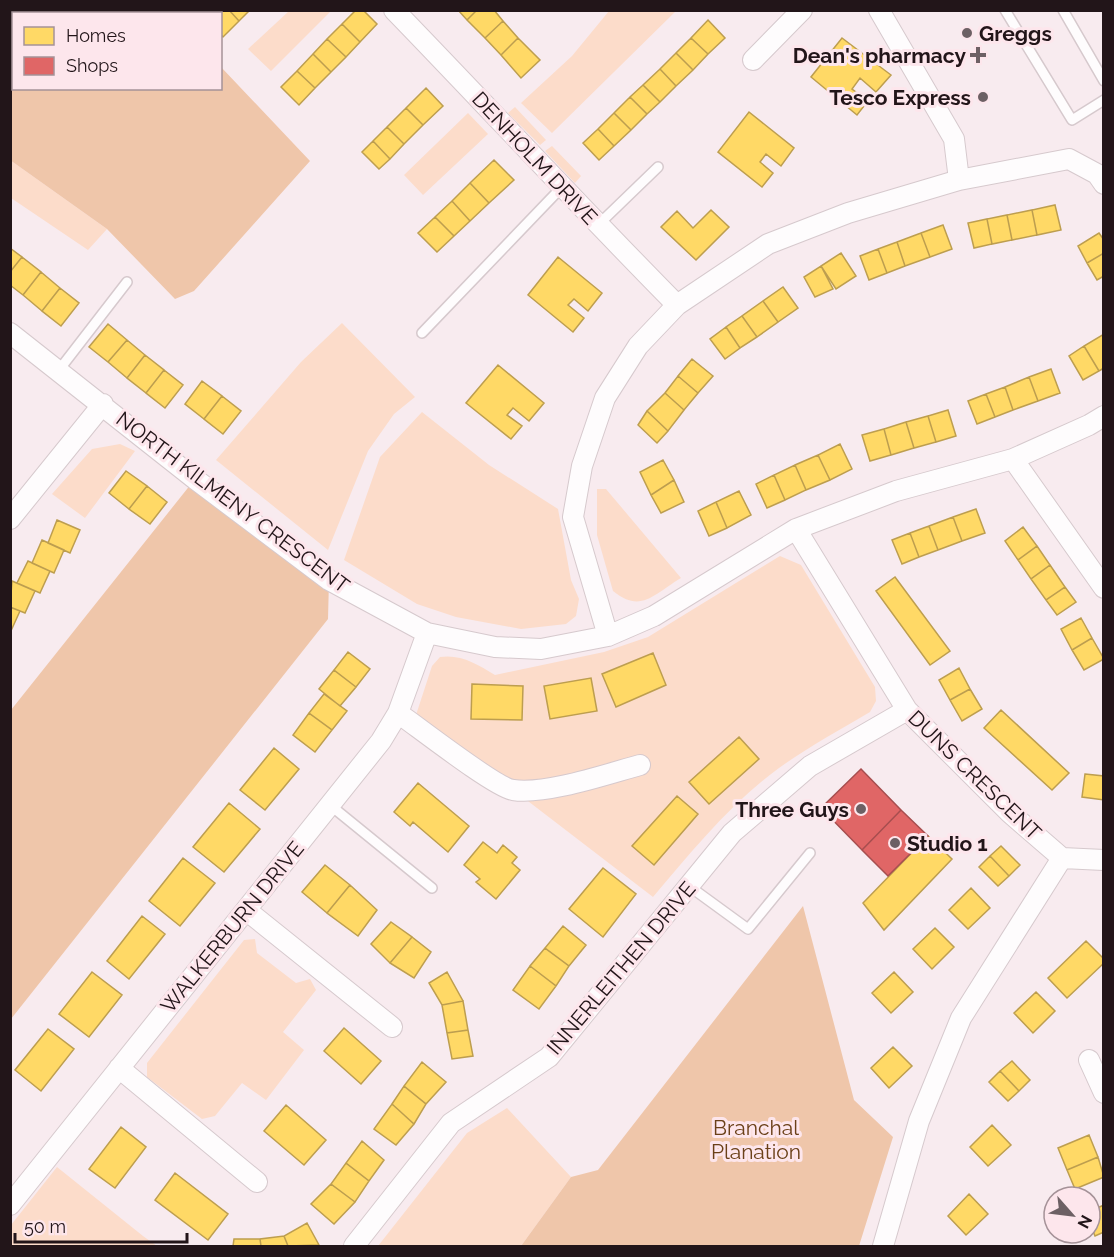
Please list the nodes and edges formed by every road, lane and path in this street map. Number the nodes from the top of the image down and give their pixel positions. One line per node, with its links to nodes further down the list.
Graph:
1 (394, 10): 12 (street, DENHOLM DRIVE)
2 (802, 10): 6 (street)
3 (879, 10): 10 (street)
4 (1005, 10): 8 (lane)
5 (1063, 10): 7 (lane)
6 (753, 60)
7 (1104, 81)
8 (1104, 100)
9 (658, 167): 13 (lane)
10 (959, 180): 11 (street); 15 (street)
11 (1104, 184)
12 (561, 188): 13 (street, DENHOLM DRIVE); 17 (lane)
13 (598, 225): 15 (street, DENHOLM DRIVE)
14 (127, 282): 18 (lane)
15 (677, 305): 26 (street)
16 (10, 333): 18 (street, NORTH KILMENY CRESCENT)
17 (422, 333)
18 (59, 370): 19 (street, NORTH KILMENY CRESCENT)
19 (103, 404): 22 (street); 25 (street, NORTH KILMENY CRESCENT)
20 (1104, 416): 21 (street, NORTH KILMENY CRESCENT)
21 (1013, 459): 23 (street, NORTH KILMENY CRESCENT); 24 (street)
22 (10, 519)
23 (796, 529): 26 (street, NORTH KILMENY CRESCENT); 27 (street, DUNS CRESCENT)
24 (1104, 588)
25 (427, 633): 26 (street, NORTH KILMENY CRESCENT); 28 (street, WALKERBURN DRIVE)
26 (608, 636)
27 (907, 710): 32 (street, DUNS CRESCENT); 34 (street, INNERLEITHEN DRIVE)
28 (398, 713): 29 (street); 30 (street, WALKERBURN DRIVE)
29 (640, 765)
30 (330, 806): 35 (lane); 36 (street, WALKERBURN DRIVE)
31 (810, 853): 34 (lane)
32 (1062, 858): 33 (street); 44 (street)
33 (1104, 860)
34 (689, 886): 43 (street, INNERLEITHEN DRIVE)
35 (432, 888)
36 (246, 910): 37 (street); 39 (street, WALKERBURN DRIVE)
37 (392, 1027)
38 (1089, 1060): 40 (street)
39 (119, 1068): 41 (street); 42 (street, WALKERBURN DRIVE)
40 (1104, 1093)
41 (257, 1182)
42 (10, 1205)
43 (354, 1246)
44 (883, 1246)

